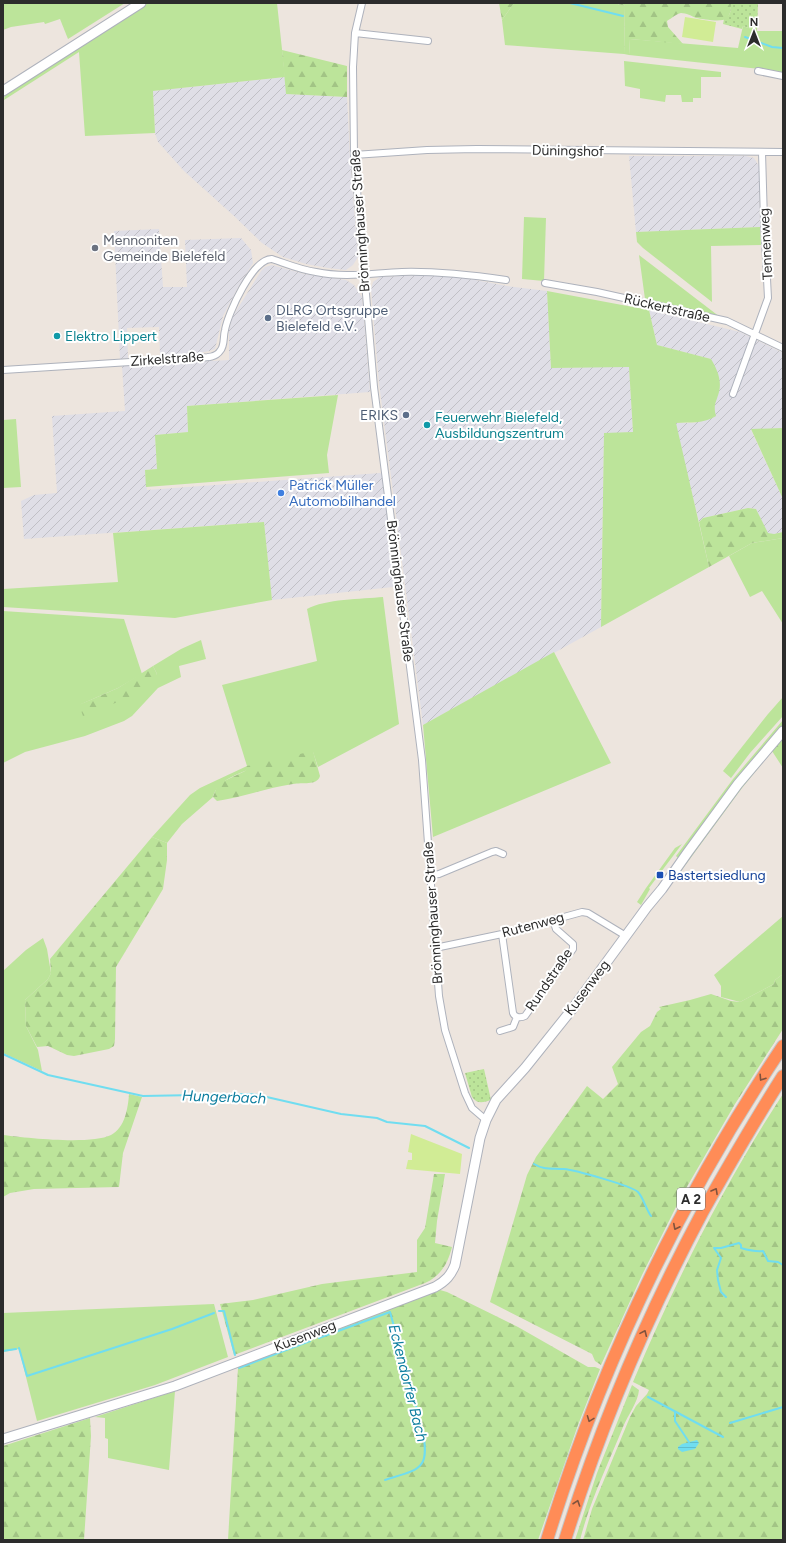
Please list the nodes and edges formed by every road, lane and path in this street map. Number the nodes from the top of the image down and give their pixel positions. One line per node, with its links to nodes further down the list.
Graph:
1 (141, 3): 7 (street)
2 (362, 3): 3 (street, Brönninghauser Straße)
3 (355, 33): 4 (street); 10 (street, Brönninghauser Straße)
4 (428, 41)
5 (758, 72): 6 (street)
6 (783, 76)
7 (3, 91)
8 (762, 152): 9 (street, Düningshof); 10 (street, Düningshof); 14 (street, Tennenweg)
9 (783, 152)
10 (354, 155): 11 (street, Brönninghauser Straße)
11 (364, 275): 12 (street); 16 (street, Zirkelstraße); 20 (street, Brönninghauser Straße)
12 (506, 280)
13 (545, 283): 14 (street, Rückertstraße)
14 (755, 334): 15 (street, Rückertstraße); 17 (street, Tennenweg)
15 (783, 348)
16 (3, 370)
17 (734, 394)
18 (783, 731): 23 (street, Kusenweg)
19 (503, 854): 20 (street)
20 (431, 875): 24 (street, Brönninghauser Straße)
21 (553, 920): 22 (street, Rutenweg); 23 (street, Rutenweg); 25 (street, Rundstraße)
22 (502, 934): 24 (street, Rutenweg); 25 (street, Rundstraße)
23 (626, 936): 29 (street, Kusenweg)
24 (435, 948): 29 (street, Brönninghauser Straße)
25 (517, 1017): 26 (street, Rundstraße)
26 (500, 1031)
27 (783, 1046): 31 (highway, A 2, one-way to 31)
28 (783, 1076): 32 (highway, A 2, one-way to 28)
29 (486, 1120): 30 (street, Kusenweg)
30 (3, 1439)
31 (547, 1540)
32 (565, 1540)

